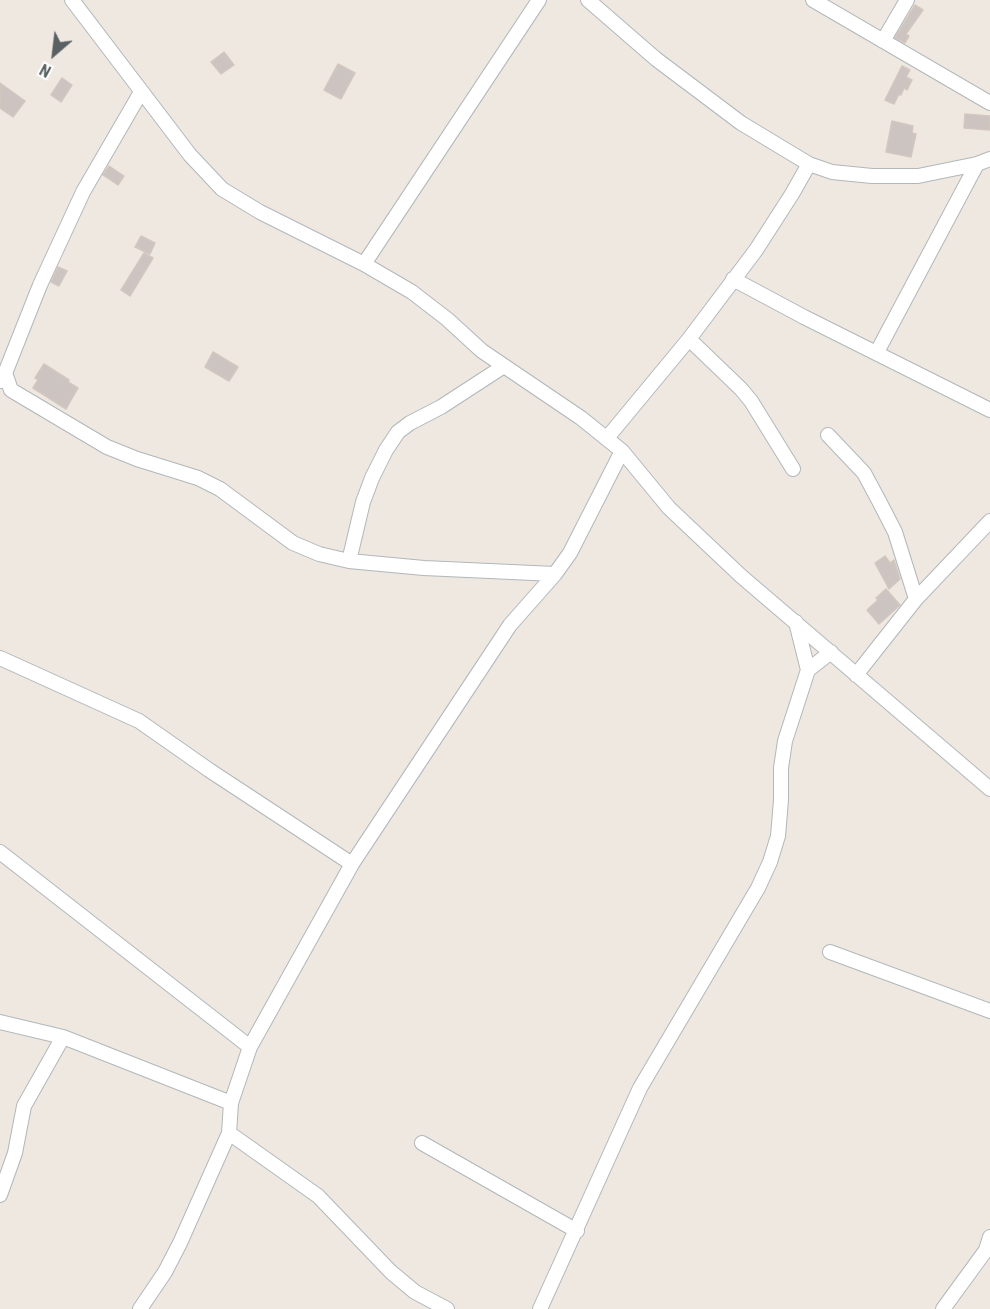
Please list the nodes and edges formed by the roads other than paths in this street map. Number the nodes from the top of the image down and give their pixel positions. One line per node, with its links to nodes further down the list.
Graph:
1 (72, 0): 7 (street)
2 (539, 0): 11 (street)
3 (588, 0): 10 (street)
4 (813, 0): 6 (street)
5 (907, 0): 6 (street)
6 (883, 41): 8 (street)
7 (141, 92): 11 (street); 16 (street)
8 (990, 103)
9 (983, 161): 10 (street); 14 (street)
10 (809, 164): 12 (street)
11 (364, 264): 15 (street)
12 (733, 279): 13 (street); 14 (street)
13 (689, 339): 19 (street); 21 (street)
14 (877, 352): 17 (street)
15 (504, 366): 19 (street); 23 (street)
16 (4, 386): 23 (street)
17 (990, 410)
18 (828, 435): 25 (street)
19 (607, 438): 20 (street)
20 (622, 451): 24 (street); 26 (street)
21 (793, 469)
22 (990, 521): 25 (street)
23 (349, 561): 24 (street)
24 (555, 574): 33 (street)
25 (916, 599): 30 (street)
26 (796, 622): 27 (street); 29 (street)
27 (831, 652): 29 (street); 30 (street)
28 (0, 658): 33 (street)
29 (808, 670): 43 (street)
30 (856, 675): 31 (street)
31 (990, 789)
32 (0, 852): 38 (street)
33 (352, 864): 38 (street)
34 (830, 952): 35 (street)
35 (990, 1011)
36 (0, 1022): 37 (street)
37 (63, 1037): 39 (street); 42 (street)
38 (250, 1047): 39 (street)
39 (231, 1103): 40 (street)
40 (229, 1133): 46 (street); 47 (street)
41 (422, 1143): 43 (street)
42 (0, 1195)
43 (576, 1231): 48 (street)
44 (990, 1236): 45 (street)
45 (988, 1251): 49 (street)
46 (140, 1309)
47 (447, 1309)
48 (540, 1309)
49 (943, 1309)

